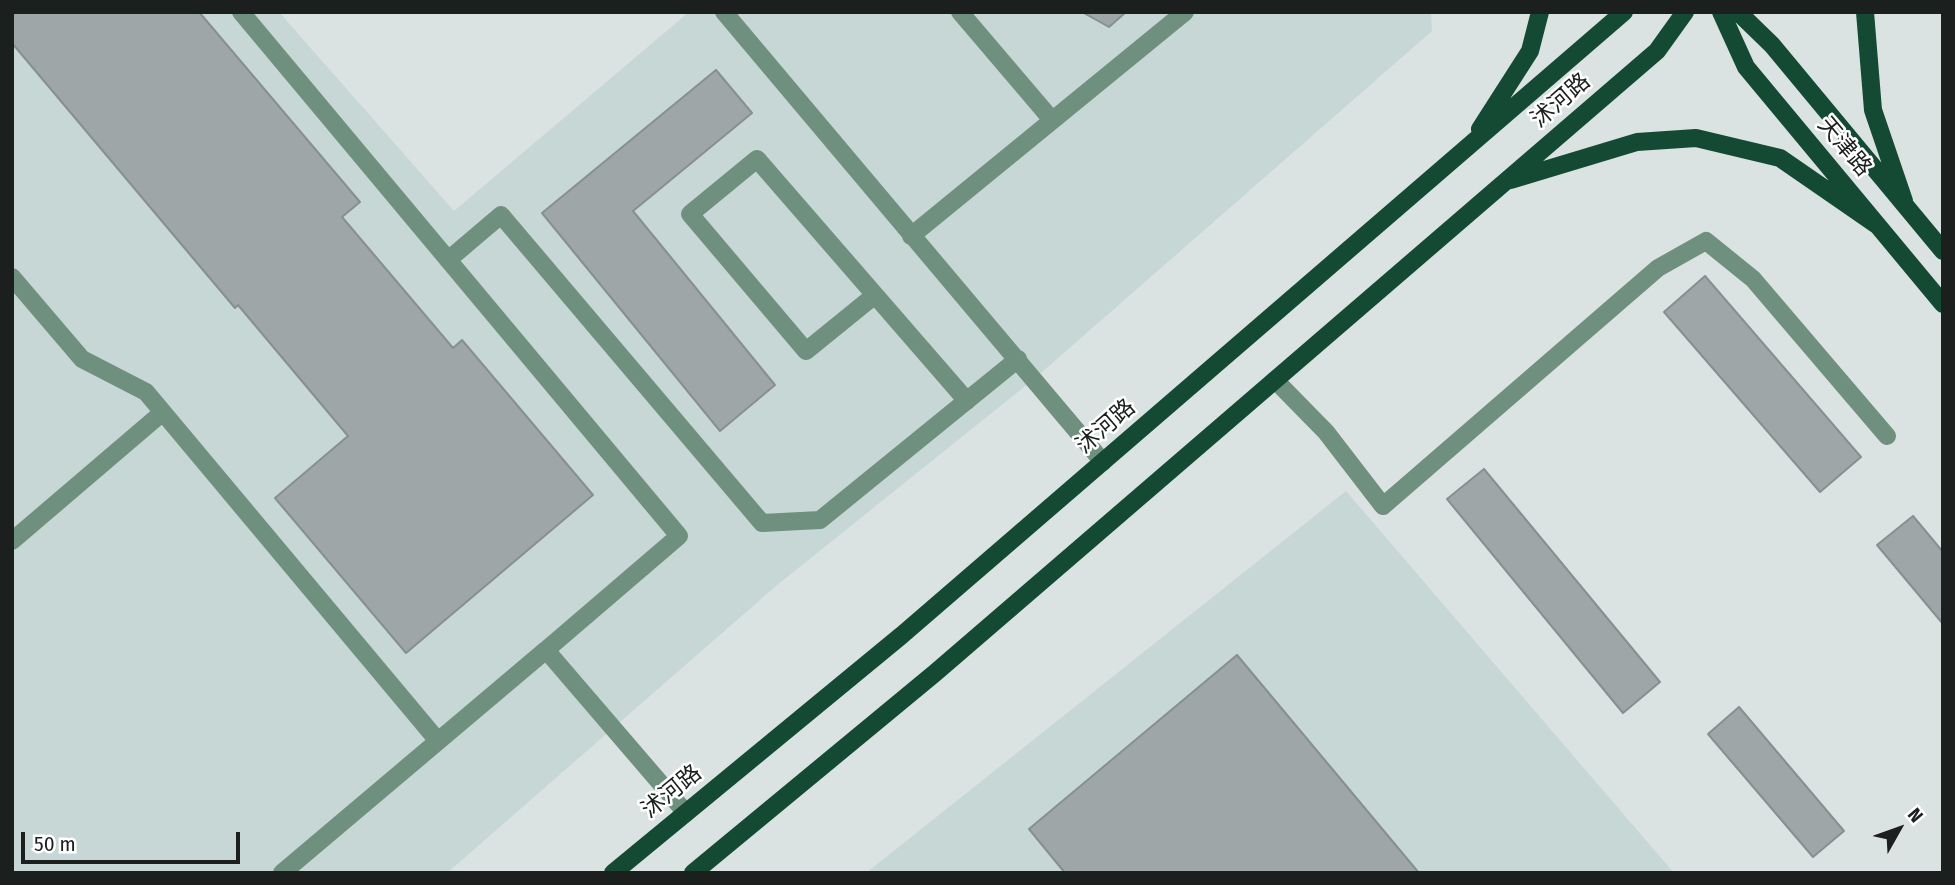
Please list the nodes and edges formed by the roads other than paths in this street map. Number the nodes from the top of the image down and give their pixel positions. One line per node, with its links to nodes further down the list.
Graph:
1 (241, 12): 18 (lane)
2 (724, 12): 16 (lane)
3 (960, 12): 11 (lane)
4 (1185, 12): 11 (lane)
5 (1540, 12): 12 (main road)
6 (1624, 12): 12 (main road, 沭河路)
7 (1685, 12): 13 (main road, 沭河路)
8 (1721, 12): 15 (main road, 天津路)
9 (1738, 12): 14 (main road, 天津路)
10 (1866, 12): 14 (main road)
11 (1052, 120): 16 (lane)
12 (1469, 146): 27 (main road, 沭河路)
13 (1504, 182): 15 (main road); 23 (main road, 沭河路)
14 (1908, 211): 17 (main road, 天津路)
15 (1877, 225): 21 (main road, 天津路)
16 (911, 236): 22 (lane)
17 (1943, 251)
18 (448, 260): 24 (lane); 29 (lane)
19 (12, 277): 25 (lane)
20 (875, 295): 20 (lane); 24 (lane)
21 (1943, 304)
22 (1018, 359): 24 (lane); 27 (lane)
23 (1275, 380): 26 (lane); 34 (main road, 沭河路)
24 (967, 401)
25 (163, 412): 28 (lane); 30 (lane)
26 (1887, 436)
27 (1103, 462): 31 (main road, 沭河路)
28 (12, 541)
29 (547, 650): 30 (lane); 31 (lane)
30 (438, 741): 32 (lane)
31 (686, 813): 33 (main road, 沭河路)
32 (282, 873)
33 (613, 873)
34 (693, 873)

